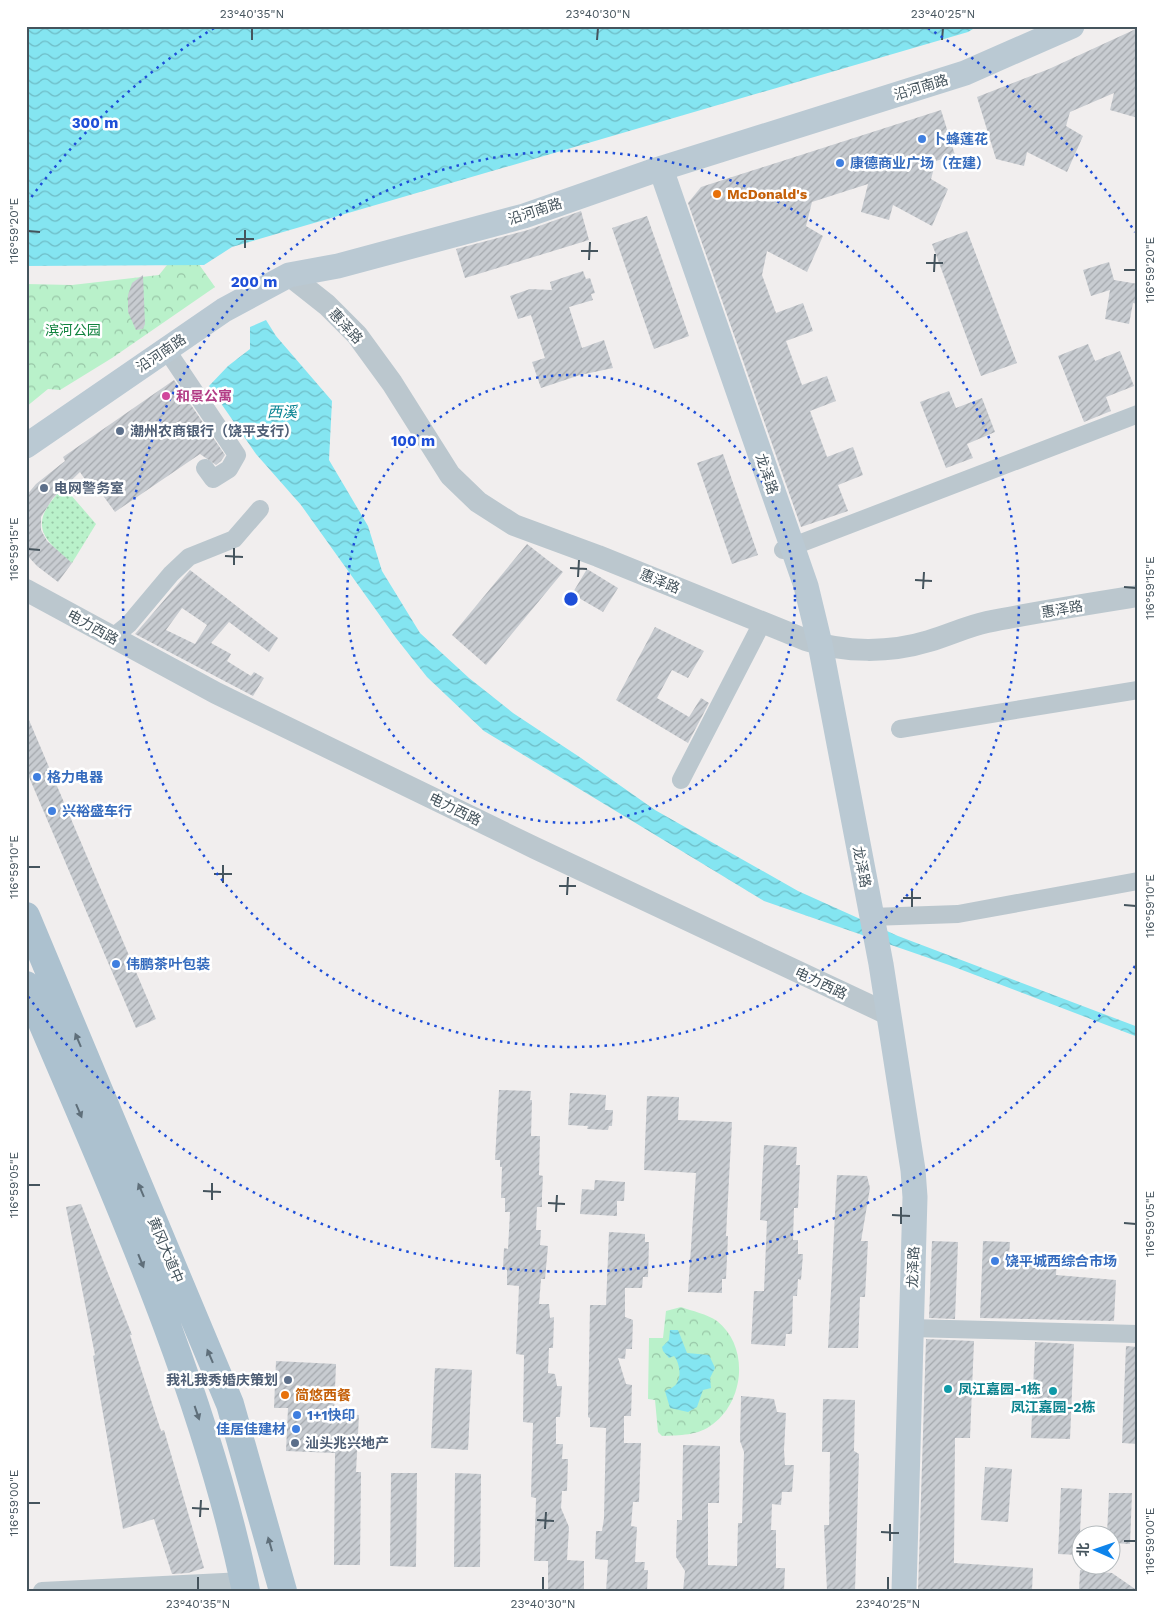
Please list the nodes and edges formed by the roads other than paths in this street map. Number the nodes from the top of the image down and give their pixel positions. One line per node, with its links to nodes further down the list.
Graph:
1 (1072, 26): 2 (main road, 沿河南路)
2 (656, 170): 3 (main road, 沿河南路); 9 (main road, 龙泽路)
3 (289, 275): 4 (main road, 沿河南路); 12 (street, 惠泽路)
4 (166, 349): 6 (main road, 沿河南路); 7 (street)
5 (1138, 414): 9 (street)
6 (26, 446)
7 (204, 468)
8 (260, 509): 13 (street)
9 (788, 549): 14 (main road, 龙泽路)
10 (26, 590): 13 (street, 电力西路)
11 (1138, 596): 14 (street, 惠泽路)
12 (763, 621): 14 (street, 惠泽路); 17 (street)
13 (113, 637): 22 (street, 电力西路)
14 (813, 642): 20 (main road, 龙泽路); 22 (main road, 龙泽路)
15 (1138, 690): 16 (street)
16 (900, 729)
17 (680, 780)
18 (1138, 881): 20 (street)
19 (26, 916): 28 (main road, 黄冈大道中, one-way to 19)
20 (871, 917): 22 (main road, 龙泽路)
21 (26, 985): 23 (main road, 黄冈大道中)
22 (883, 1012): 24 (main road, 龙泽路); 29 (main road, 龙泽路)
23 (33, 1021): 26 (main road, 黄冈大道中, one-way to 26)
24 (910, 1328): 25 (street); 30 (main road, 龙泽路)
25 (1138, 1334)
26 (245, 1586): 27 (street)
27 (42, 1591)
28 (282, 1591)
29 (890, 1591)
30 (904, 1591)

